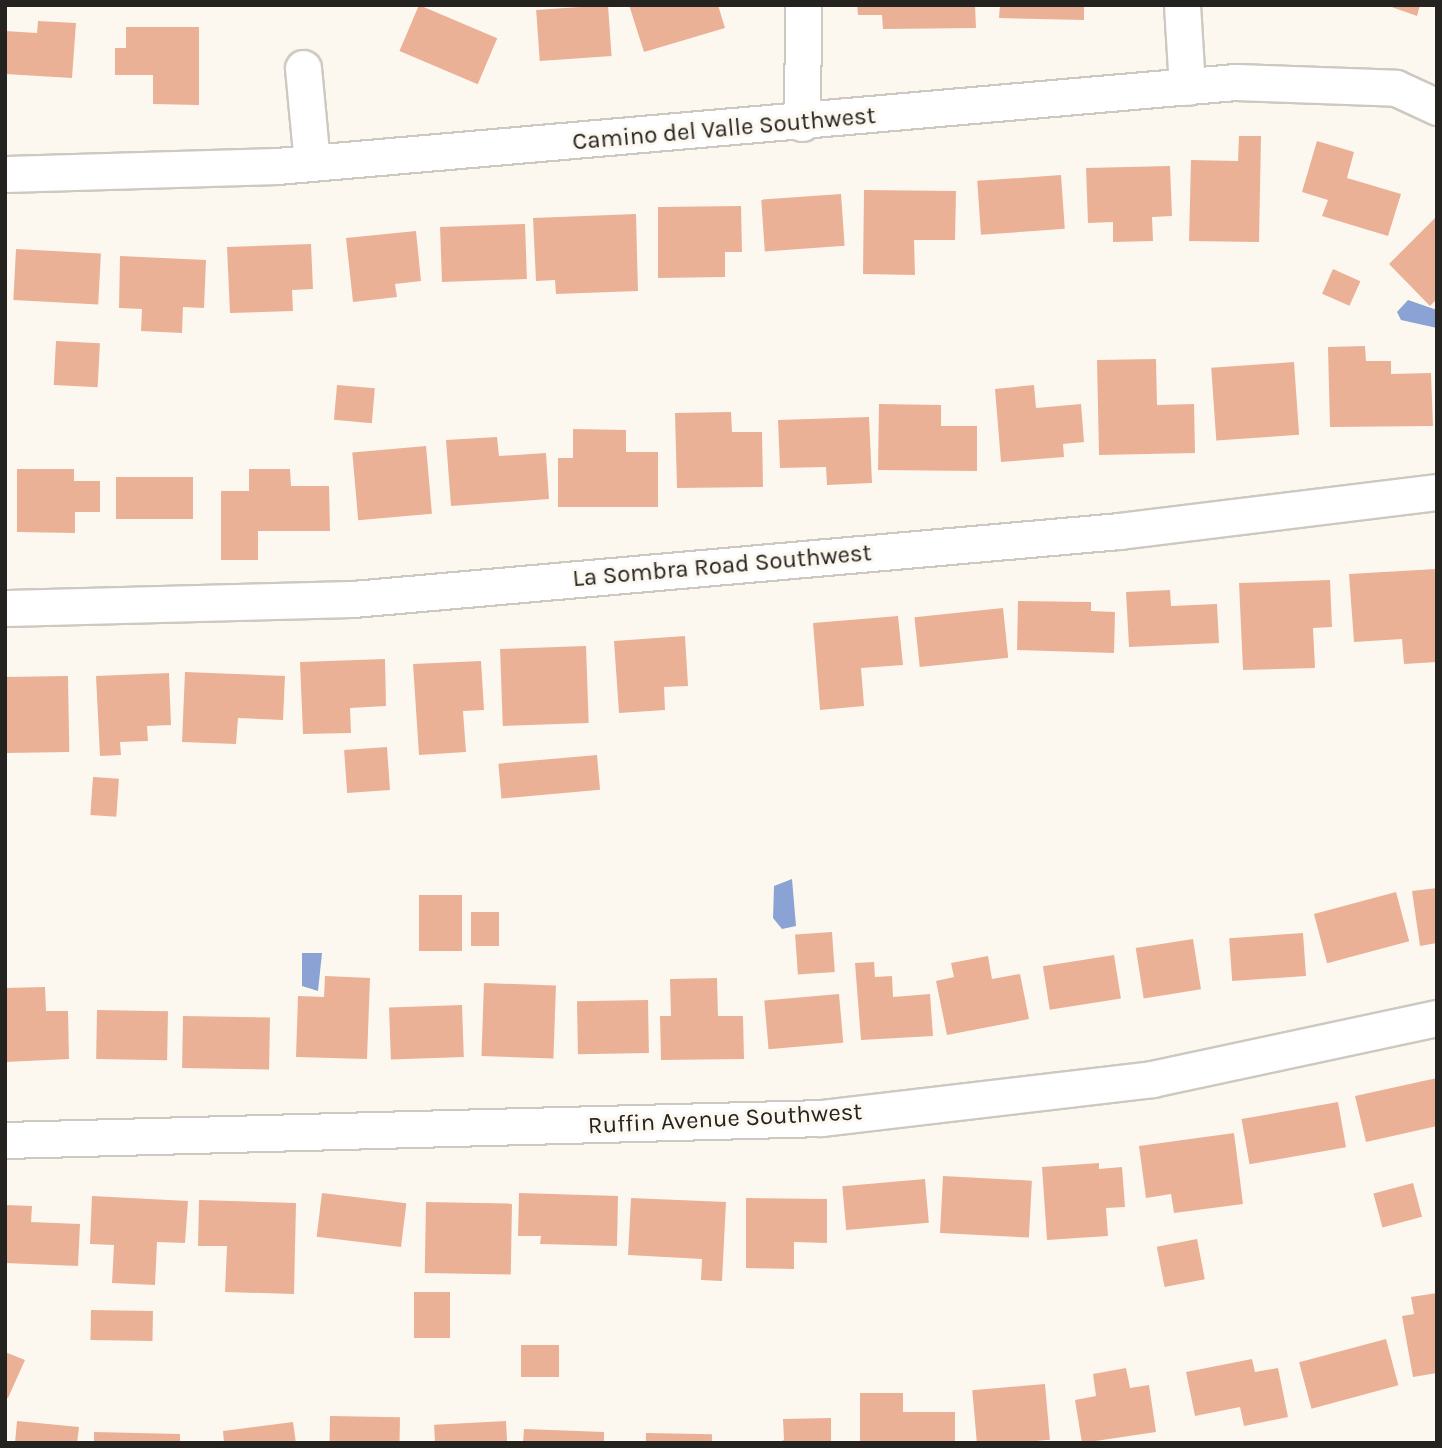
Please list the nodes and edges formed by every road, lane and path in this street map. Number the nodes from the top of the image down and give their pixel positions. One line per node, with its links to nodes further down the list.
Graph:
1 (803, 5): 6 (street)
2 (1182, 5): 4 (street)
3 (303, 68): 7 (street)
4 (1187, 87): 5 (street, Camino del Valle Southwest); 6 (street, Camino del Valle Southwest)
5 (1437, 107)
6 (802, 123): 7 (street, Camino del Valle Southwest)
7 (312, 163): 8 (street, Camino del Valle Southwest)
8 (5, 174)
9 (1437, 492): 10 (street, La Sombra Road Southwest)
10 (5, 608)
11 (1437, 1018): 12 (street, Ruffin Avenue Southwest)
12 (5, 1140)

